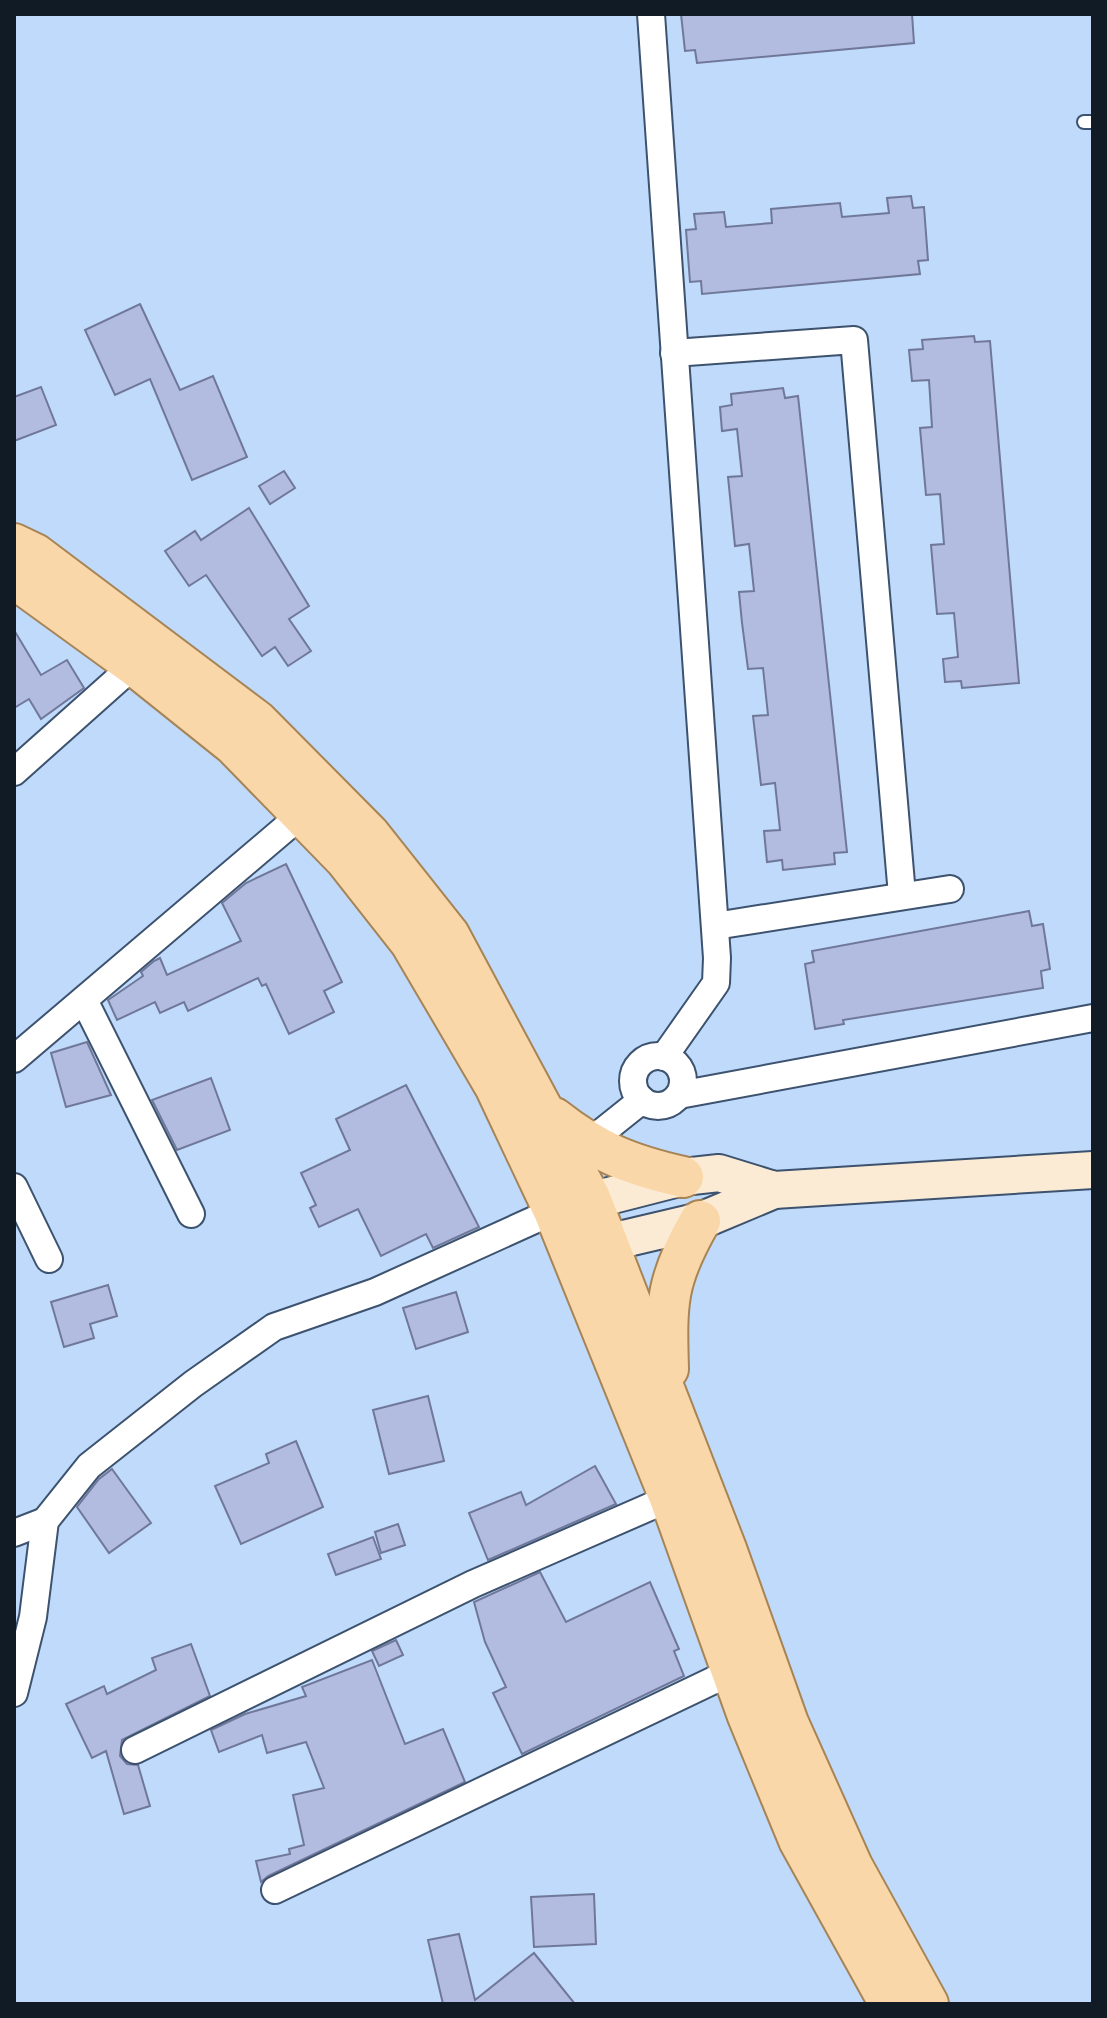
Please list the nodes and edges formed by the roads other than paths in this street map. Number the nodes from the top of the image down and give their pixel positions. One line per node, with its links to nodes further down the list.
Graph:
1 (651, 14): 2 (street)
2 (674, 353): 9 (street); 10 (street)
3 (14, 544): 17 (main road)
4 (14, 578): 5 (main road)
5 (134, 665): 6 (street); 7 (main road)
6 (14, 772)
7 (302, 814): 11 (street); 23 (main road)
8 (950, 889): 9 (street)
9 (902, 895): 10 (street)
10 (715, 926): 13 (street)
11 (84, 1000): 14 (street); 24 (street)
12 (1093, 1018): 15 (street)
13 (664, 1057): 15 (street); 16 (street)
14 (14, 1059)
15 (679, 1095): 16 (street)
16 (642, 1100): 18 (street)
17 (547, 1112): 18 (main road); 23 (main road)
18 (587, 1144): 20 (main road)
19 (1093, 1170): 22 (main road)
20 (683, 1177): 22 (main road); 23 (main road)
21 (14, 1187): 28 (street)
22 (774, 1190): 25 (main road)
23 (572, 1205): 26 (main road); 27 (main road); 31 (street)
24 (191, 1214)
25 (700, 1221): 26 (main road); 29 (main road)
26 (608, 1241): 27 (main road); 29 (main road)
27 (570, 1252): 30 (main road)
28 (49, 1259)
29 (669, 1401): 38 (main road)
30 (670, 1498): 33 (main road); 35 (street)
31 (45, 1521): 32 (street); 34 (street)
32 (14, 1533)
33 (733, 1671): 36 (street); 37 (main road)
34 (14, 1693)
35 (135, 1750)
36 (275, 1890)
37 (888, 2003)
38 (928, 2004)

